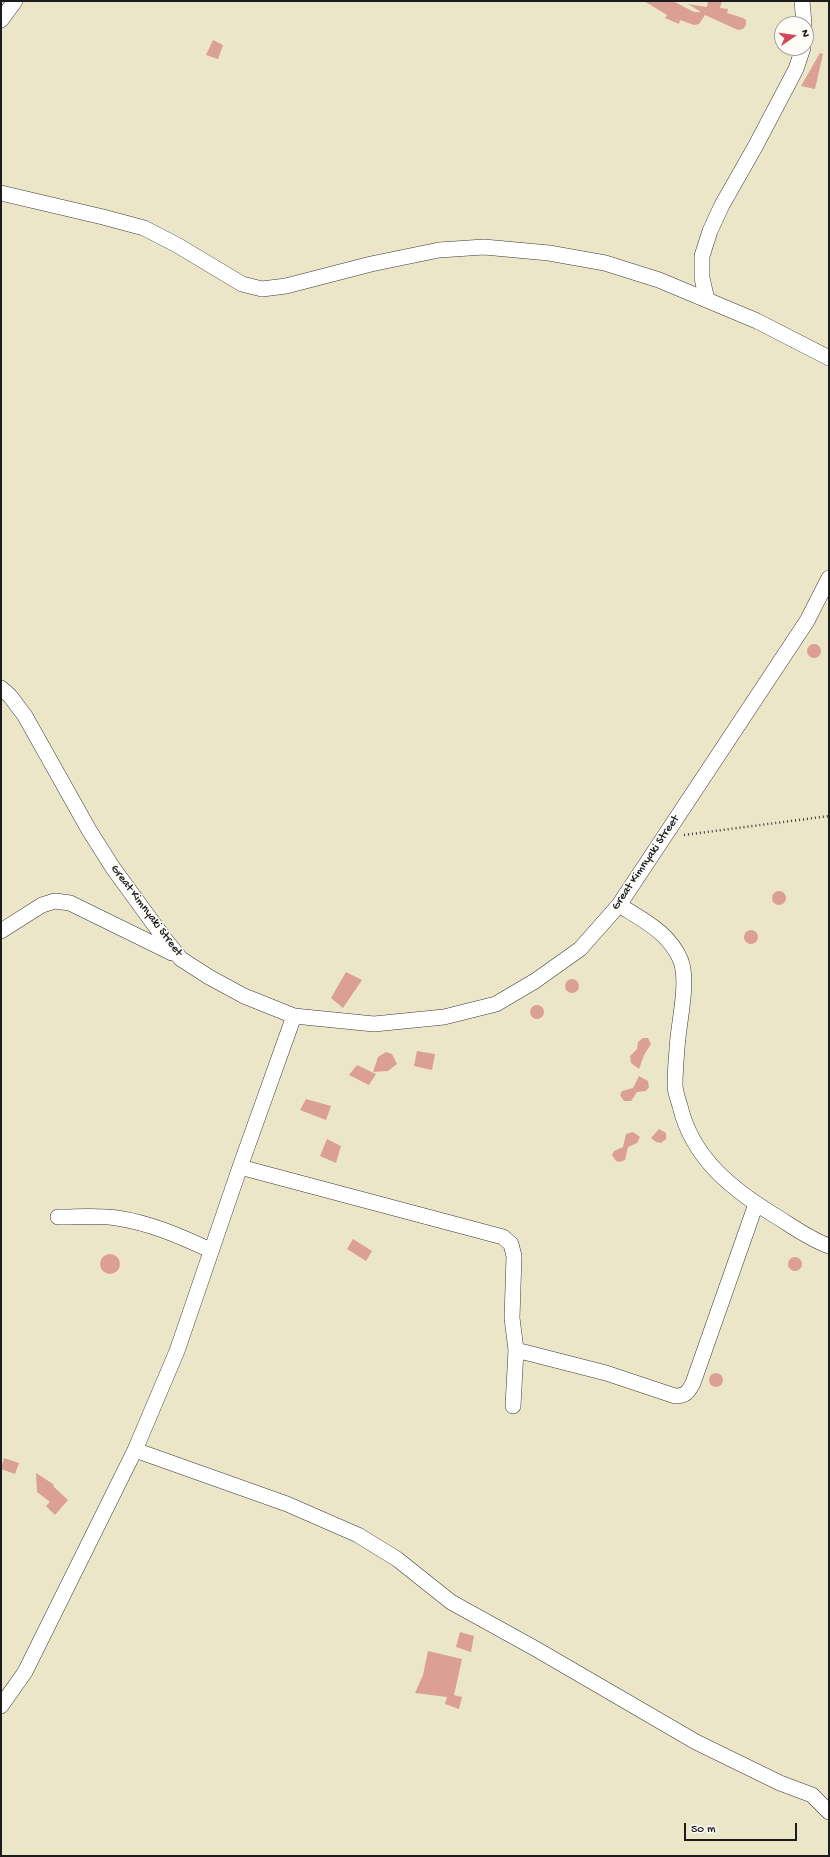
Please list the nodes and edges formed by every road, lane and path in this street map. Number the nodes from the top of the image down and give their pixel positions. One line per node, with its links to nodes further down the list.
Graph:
1 (14, 1): 4 (street)
2 (802, 1): 3 (street)
3 (803, 16)
4 (1, 20)
5 (800, 56): 7 (street)
6 (1, 193): 7 (street)
7 (706, 300): 8 (street)
8 (829, 358)
9 (829, 578): 12 (street, Great Kimnyaki Street)
10 (1, 688): 15 (street, Great Kimnyaki Street)
11 (829, 816): 12 (path)
12 (663, 838): 13 (street, Great Kimnyaki Street)
13 (619, 905): 16 (street, Great Kimnyaki Street); 18 (street)
14 (1, 931): 15 (street)
15 (181, 959): 16 (street, Great Kimnyaki Street)
16 (294, 1016): 17 (street)
17 (240, 1167): 21 (street); 22 (street)
18 (756, 1204): 20 (street); 22 (street)
19 (58, 1217): 21 (street)
20 (829, 1246)
21 (210, 1250): 24 (street)
22 (516, 1350): 23 (street)
23 (513, 1406)
24 (135, 1450): 25 (street); 26 (street)
25 (1, 1706)
26 (829, 1812)

